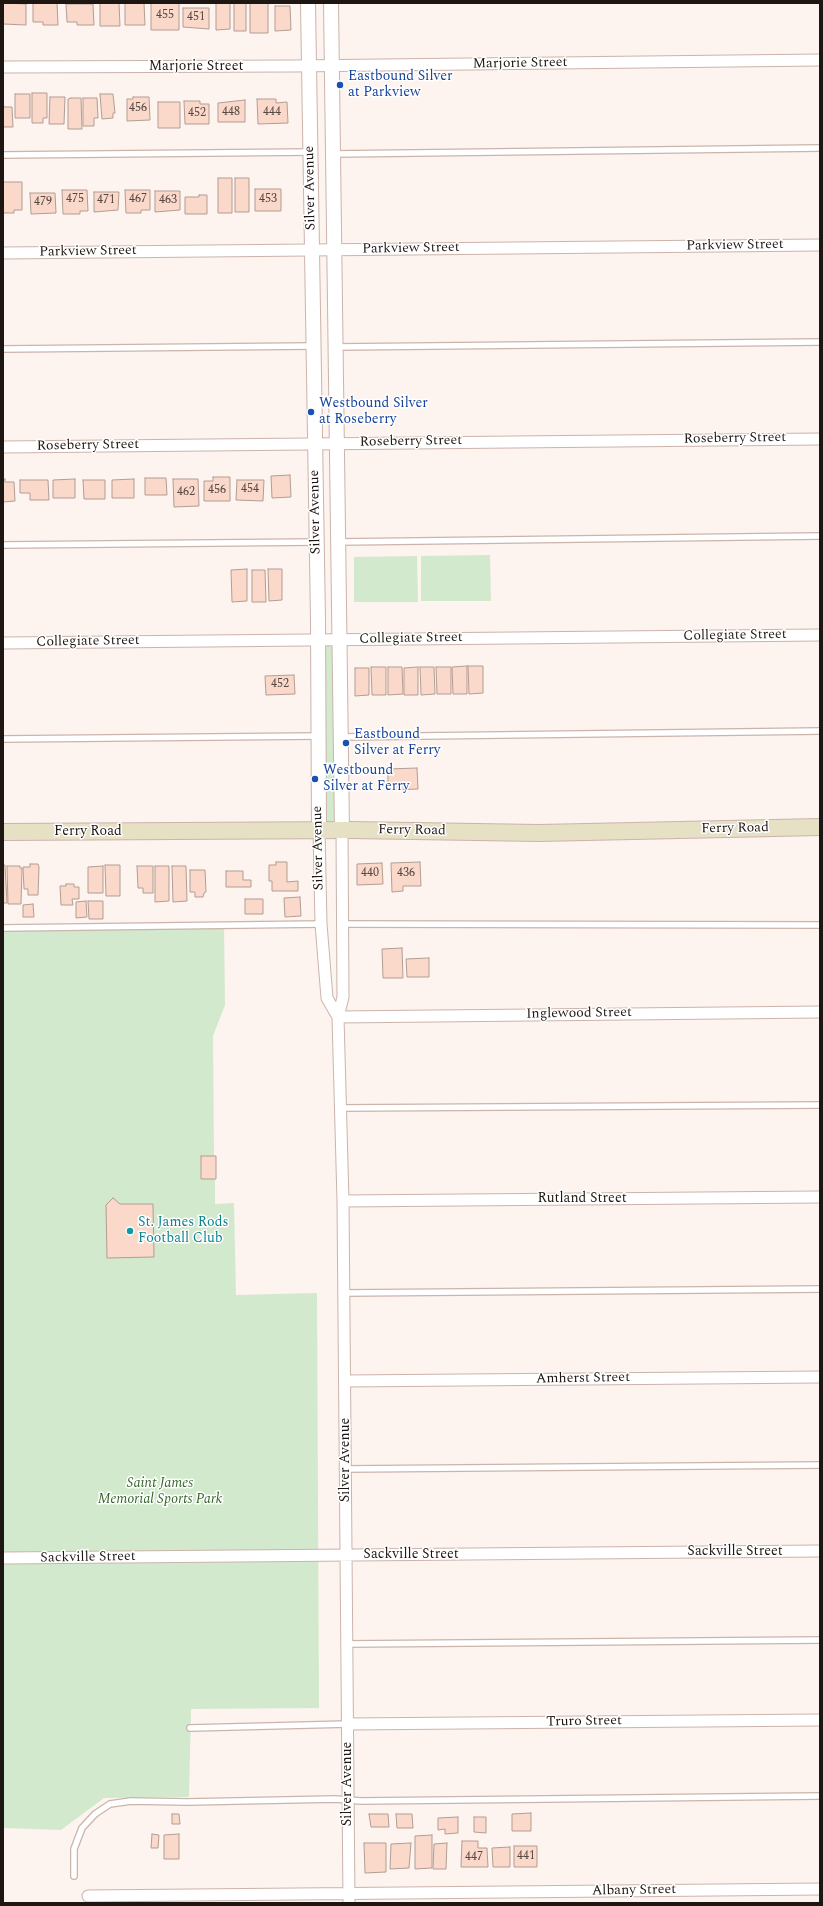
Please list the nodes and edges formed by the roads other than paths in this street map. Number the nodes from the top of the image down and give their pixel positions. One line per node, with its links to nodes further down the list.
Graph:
1 (308, 3): 4 (street, Silver Avenue)
2 (331, 3): 5 (street, Silver Avenue)
3 (820, 60): 5 (street, Marjorie Street)
4 (310, 66): 5 (street, Marjorie Street); 6 (street, Marjorie Street); 8 (street, Silver Avenue)
5 (332, 66): 10 (street, Silver Avenue)
6 (3, 67)
7 (820, 148): 10 (lane)
8 (311, 152): 9 (lane); 12 (street, Silver Avenue)
9 (3, 154)
10 (333, 154): 13 (street, Silver Avenue)
11 (820, 245): 13 (street, Parkview Street)
12 (312, 250): 13 (street, Parkview Street); 14 (street, Parkview Street); 16 (street, Silver Avenue)
13 (334, 250): 17 (street, Silver Avenue)
14 (3, 253)
15 (820, 342): 17 (lane)
16 (314, 346): 18 (lane); 20 (street, Silver Avenue)
17 (336, 347): 21 (street, Silver Avenue)
18 (3, 349)
19 (820, 438): 21 (street, Roseberry Street)
20 (315, 443): 21 (street, Roseberry Street); 22 (street, Roseberry Street); 24 (street, Silver Avenue)
21 (337, 443): 25 (street, Silver Avenue)
22 (3, 447)
23 (820, 536): 25 (lane)
24 (317, 542): 26 (lane); 28 (street, Silver Avenue)
25 (338, 542): 29 (street, Silver Avenue)
26 (3, 545)
27 (820, 635): 29 (street, Collegiate Street)
28 (318, 640): 29 (street, Collegiate Street); 30 (street, Collegiate Street); 32 (street, Silver Avenue)
29 (340, 640): 33 (street, Silver Avenue)
30 (3, 643)
31 (820, 731): 33 (lane)
32 (318, 736): 34 (lane); 36 (street, Silver Avenue)
33 (341, 737): 37 (street, Silver Avenue)
34 (3, 739)
35 (820, 827): 37 (main road, Ferry Road)
36 (319, 830): 37 (main road, Ferry Road); 38 (main road, Ferry Road); 39 (street, Silver Avenue)
37 (342, 831): 40 (street, Silver Avenue)
38 (3, 832)
39 (321, 924): 42 (lane); 44 (street, Silver Avenue)
40 (342, 924): 41 (lane); 44 (street, Silver Avenue)
41 (820, 925)
42 (3, 928)
43 (820, 1012): 44 (street, Inglewood Street)
44 (338, 1017): 46 (street, Silver Avenue)
45 (820, 1105): 46 (lane)
46 (342, 1108): 48 (street, Silver Avenue)
47 (820, 1197): 48 (street, Rutland Street)
48 (343, 1201): 50 (street, Silver Avenue)
49 (820, 1289): 50 (lane)
50 (344, 1293): 52 (street, Silver Avenue)
51 (820, 1377): 52 (street, Amherst Street)
52 (345, 1381): 54 (street, Silver Avenue)
53 (820, 1465): 54 (lane)
54 (345, 1469): 56 (street, Silver Avenue)
55 (820, 1551): 56 (street, Sackville Street)
56 (346, 1555): 57 (street, Sackville Street); 59 (street, Silver Avenue)
57 (3, 1558)
58 (820, 1640): 59 (lane)
59 (347, 1644): 61 (street, Silver Avenue)
60 (820, 1720): 61 (street, Truro Street)
61 (348, 1724): 62 (lane); 64 (street, Silver Avenue)
62 (190, 1728)
63 (820, 1796): 64 (lane)
64 (348, 1800): 65 (lane); 68 (street, Silver Avenue)
65 (74, 1876)
66 (820, 1889): 68 (street, Albany Street)
67 (88, 1896): 68 (street, Albany Street)
68 (349, 1898)

